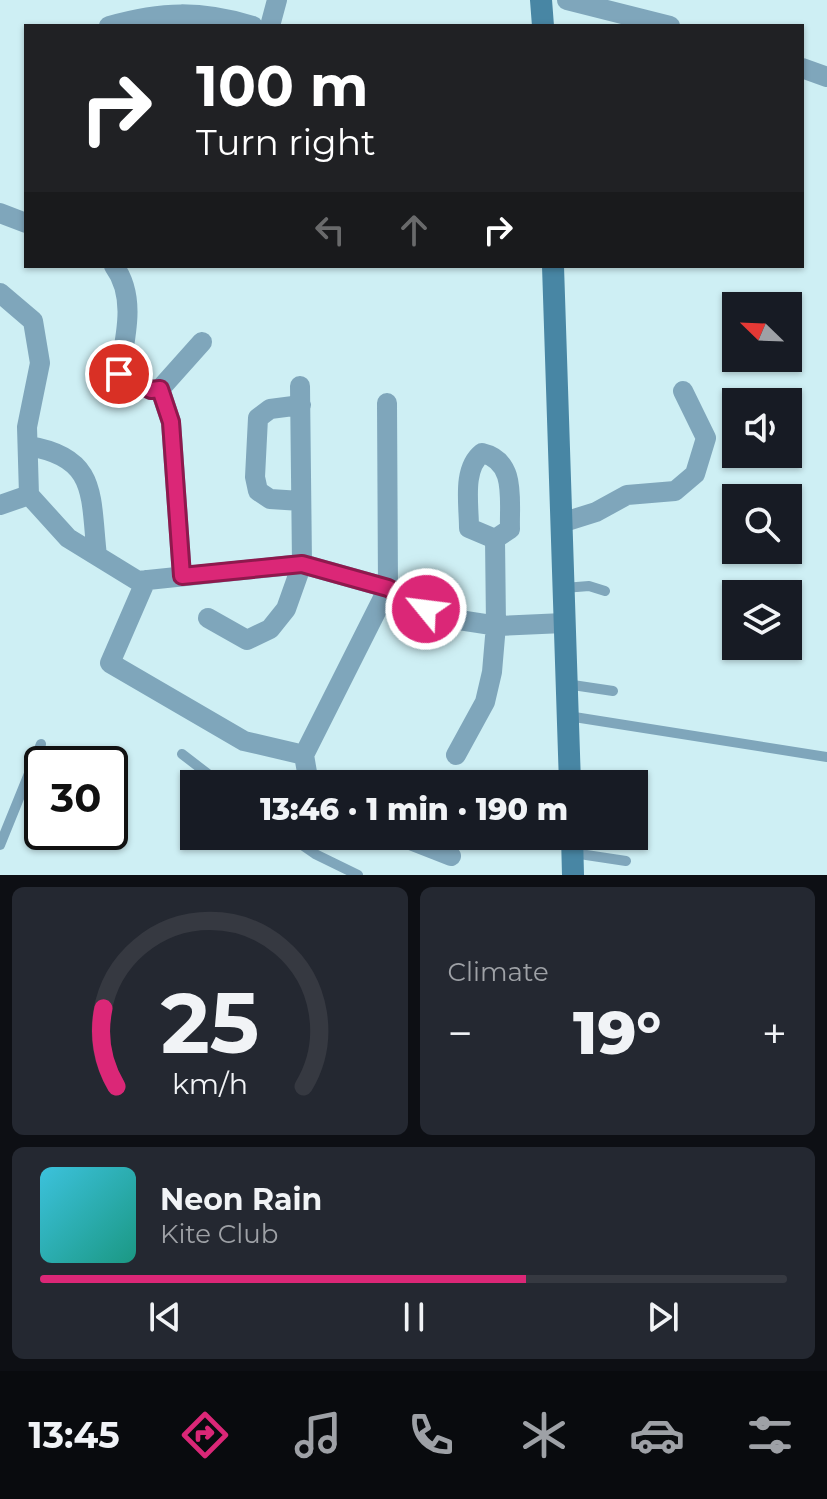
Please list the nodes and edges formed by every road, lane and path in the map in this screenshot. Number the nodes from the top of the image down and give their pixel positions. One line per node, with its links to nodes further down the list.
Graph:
1 (277, 0): 6 (street)
2 (541, 0): 7 (main road)
3 (567, 0): 8 (street)
4 (119, 24): 5 (street)
5 (242, 24)
6 (271, 24)
7 (543, 24)
8 (662, 24)
9 (804, 69): 10 (street)
10 (827, 77)
11 (0, 213): 12 (street)
12 (24, 222)
13 (116, 268): 17 (street)
14 (553, 268): 24 (main road)
15 (0, 293): 20 (street)
16 (202, 342): 17 (street)
17 (160, 389): 28 (street)
18 (683, 391): 24 (street)
19 (387, 403): 30 (street)
20 (28, 446): 21 (street); 26 (street)
21 (29, 495): 23 (street); 26 (street)
22 (301, 501): 22 (street); 27 (street)
23 (0, 505)
24 (561, 523): 31 (main road)
25 (495, 539): 35 (street)
26 (97, 556): 29 (street)
27 (302, 564): 28 (street); 30 (street); 33 (street)
28 (182, 576): 29 (street)
29 (146, 580): 41 (street)
30 (388, 588): 35 (street); 41 (street)
31 (563, 588): 32 (lane); 34 (main road)
32 (605, 591)
33 (208, 618)
34 (564, 623): 35 (street); 36 (main road)
35 (496, 625): 42 (street)
36 (566, 684): 37 (lane); 38 (main road)
37 (613, 691)
38 (567, 716): 43 (lane); 46 (main road)
39 (41, 744): 47 (lane)
40 (182, 754): 44 (lane)
41 (304, 755): 45 (street)
42 (456, 755)
43 (827, 757)
44 (203, 770)
45 (307, 770)
46 (569, 770)
47 (0, 845)
48 (309, 850): 53 (lane)
49 (436, 850): 51 (street)
50 (572, 855): 52 (lane)
51 (451, 856)
52 (626, 861)
53 (358, 875)

